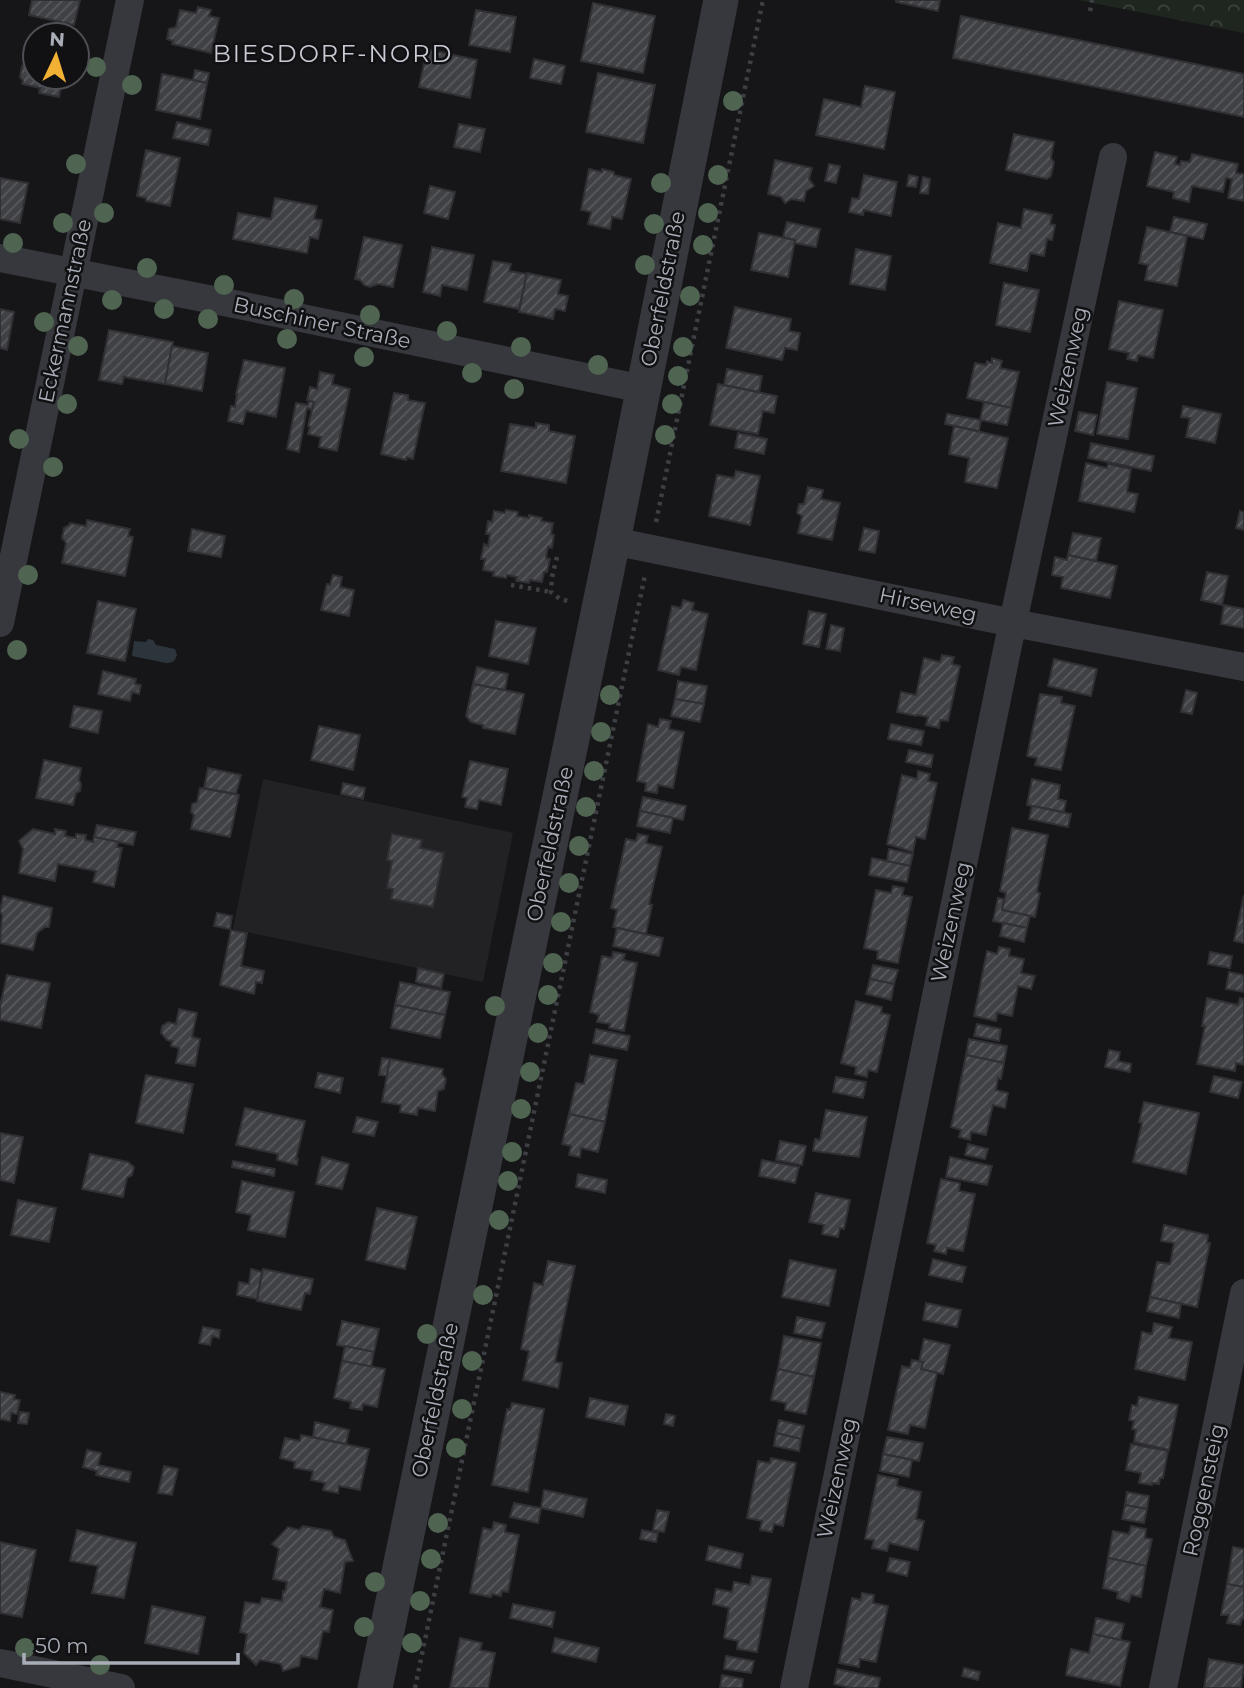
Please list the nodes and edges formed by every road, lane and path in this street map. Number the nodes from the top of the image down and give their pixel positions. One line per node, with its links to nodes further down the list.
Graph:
1 (130, 0): 8 (street, Eckermannstraße)
2 (721, 0): 9 (street, Oberfeldstraße)
3 (764, 0): 11 (path)
4 (1092, 0): 5 (path)
5 (1090, 11)
6 (1113, 157): 17 (street, Weizenweg)
7 (0, 258): 8 (street, Buschiner Straße)
8 (73, 272): 9 (street, Buschiner Straße); 16 (street, Eckermannstraße)
9 (643, 389): 10 (street, Oberfeldstraße)
10 (613, 541): 11 (street, Hirseweg); 22 (street, Oberfeldstraße)
11 (651, 548): 17 (street, Hirseweg); 23 (path)
12 (557, 557): 14 (path)
13 (511, 584): 14 (path)
14 (551, 592): 15 (path)
15 (569, 601)
16 (0, 623)
17 (1013, 623): 18 (street, Hirseweg); 24 (street, Weizenweg)
18 (1244, 667)
19 (1244, 1293): 25 (street, Roggensteig)
20 (0, 1663): 21 (street)
21 (121, 1688)
22 (375, 1688)
23 (415, 1688)
24 (794, 1688)
25 (1163, 1688)

